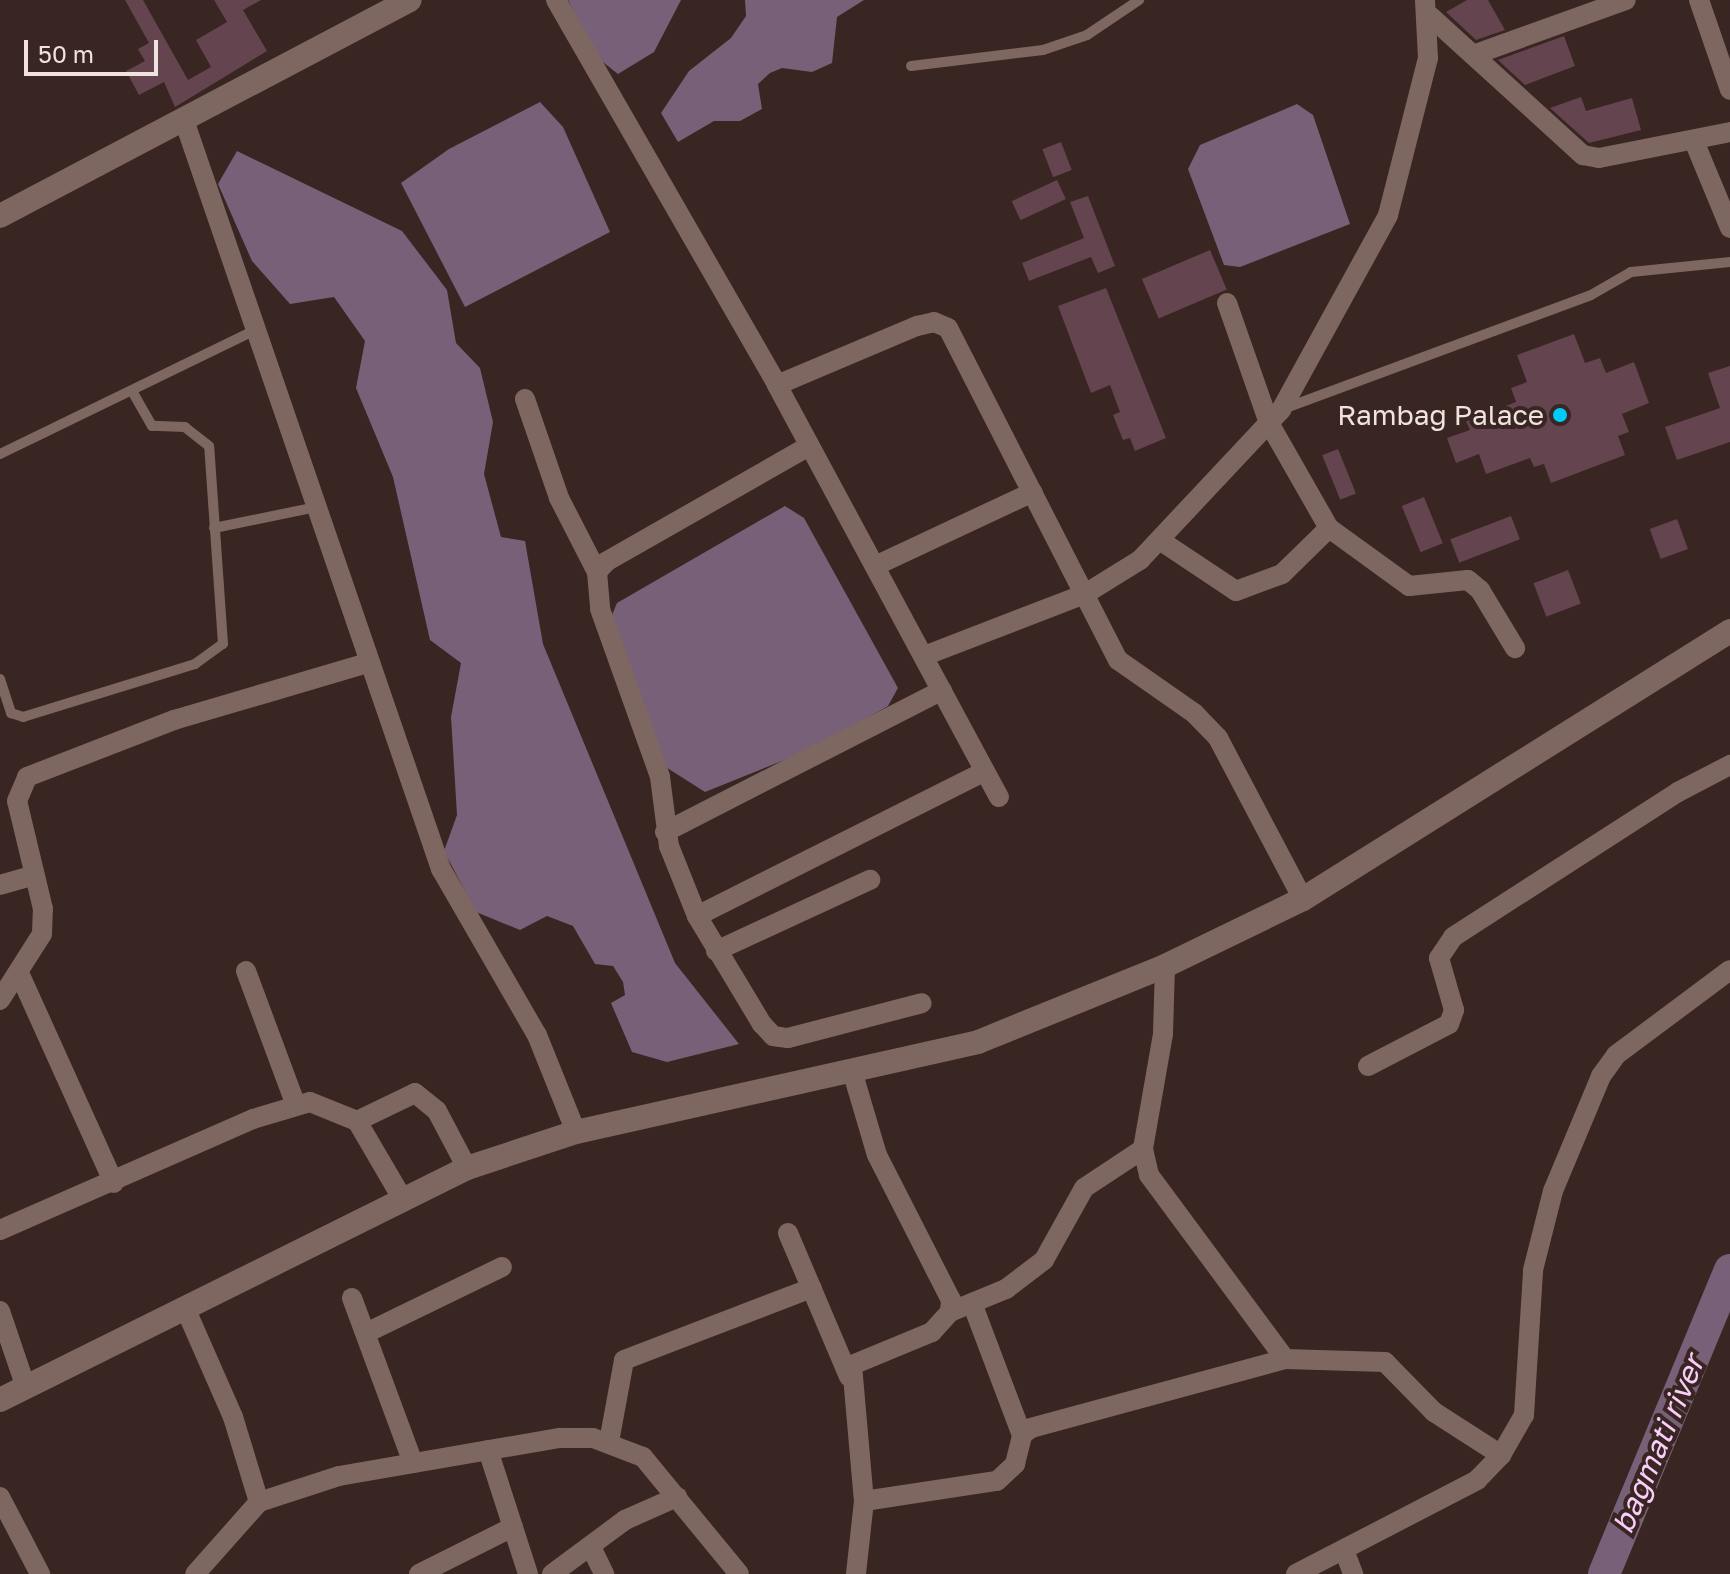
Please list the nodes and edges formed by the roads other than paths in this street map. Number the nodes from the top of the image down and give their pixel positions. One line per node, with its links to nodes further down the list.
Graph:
1 (410, 0): 10 (street)
2 (556, 0): 18 (street)
3 (1139, 0): 8 (lane)
4 (1626, 0): 7 (street)
5 (1699, 0): 9 (street)
6 (1427, 8): 7 (street); 21 (street)
7 (1476, 54): 12 (street)
8 (911, 66)
9 (1730, 90)
10 (185, 123): 13 (street); 17 (street)
11 (1730, 132): 12 (street)
12 (1694, 141): 14 (street)
13 (0, 216)
14 (1730, 228)
15 (1730, 262): 21 (lane)
16 (1227, 303): 21 (street)
17 (260, 327): 19 (lane); 25 (street)
18 (777, 385): 22 (street); 24 (street)
19 (132, 391): 23 (lane); 26 (lane)
20 (525, 399): 30 (street)
21 (1275, 416): 27 (street); 28 (street)
22 (809, 446): 29 (street); 30 (street)
23 (0, 454)
24 (1033, 492): 29 (street); 31 (street)
25 (316, 507): 26 (lane); 35 (street)
26 (214, 528): 36 (lane)
27 (1329, 528): 28 (street); 33 (street)
28 (1161, 541): 31 (street)
29 (875, 566): 34 (street)
30 (597, 572): 41 (street)
31 (1085, 594): 34 (street); 45 (street)
32 (1730, 631): 45 (street)
33 (1515, 648)
34 (924, 656): 37 (street)
35 (368, 663): 42 (street); 58 (street)
36 (0, 679)
37 (942, 690): 39 (street); 41 (street)
38 (1730, 765): 54 (street)
39 (985, 771): 40 (street); 46 (street)
40 (999, 797)
41 (665, 832): 46 (street)
42 (34, 875): 44 (street); 51 (street)
43 (870, 880): 47 (street)
44 (0, 885)
45 (1303, 899): 48 (street)
46 (697, 916): 47 (street)
47 (716, 951): 53 (street)
48 (1165, 966): 55 (street); 59 (street)
49 (1730, 970): 80 (street)
50 (246, 971): 56 (street)
51 (20, 975): 52 (street); 61 (street)
52 (0, 1000)
53 (922, 1003)
54 (1368, 1066)
55 (853, 1074): 58 (street); 71 (street)
56 (295, 1103): 57 (street); 61 (street)
57 (357, 1121): 60 (street); 62 (street)
58 (576, 1132): 60 (street)
59 (1143, 1149): 68 (street); 73 (street)
60 (467, 1168): 62 (street)
61 (114, 1183): 63 (street)
62 (402, 1198): 69 (street)
63 (0, 1230)
64 (788, 1233): 66 (street)
65 (502, 1267): 72 (street)
66 (812, 1288): 74 (street); 78 (street)
67 (352, 1298): 72 (street)
68 (972, 1303): 71 (street); 77 (street)
69 (186, 1310): 75 (street); 85 (street)
70 (0, 1311): 75 (street)
71 (950, 1312): 74 (street)
72 (366, 1333): 81 (street)
73 (1285, 1359): 77 (street); 80 (street)
74 (849, 1377): 84 (street)
75 (25, 1385): 76 (street)
76 (0, 1400)
77 (1022, 1435): 84 (street)
78 (609, 1442): 79 (street); 83 (street)
79 (488, 1450): 81 (street); 86 (street)
80 (1501, 1455): 88 (street)
81 (413, 1463): 85 (street)
82 (0, 1497): 89 (street)
83 (677, 1497): 87 (street); 95 (street)
84 (864, 1501): 96 (street)
85 (259, 1502): 90 (street)
86 (513, 1527): 91 (street); 92 (street)
87 (592, 1549): 93 (street); 94 (street)
88 (1344, 1550): 97 (street); 98 (street)
89 (40, 1574)
90 (195, 1574)
91 (419, 1574)
92 (528, 1574)
93 (552, 1574)
94 (604, 1574)
95 (739, 1574)
96 (856, 1574)
97 (1296, 1574)
98 (1353, 1574)

